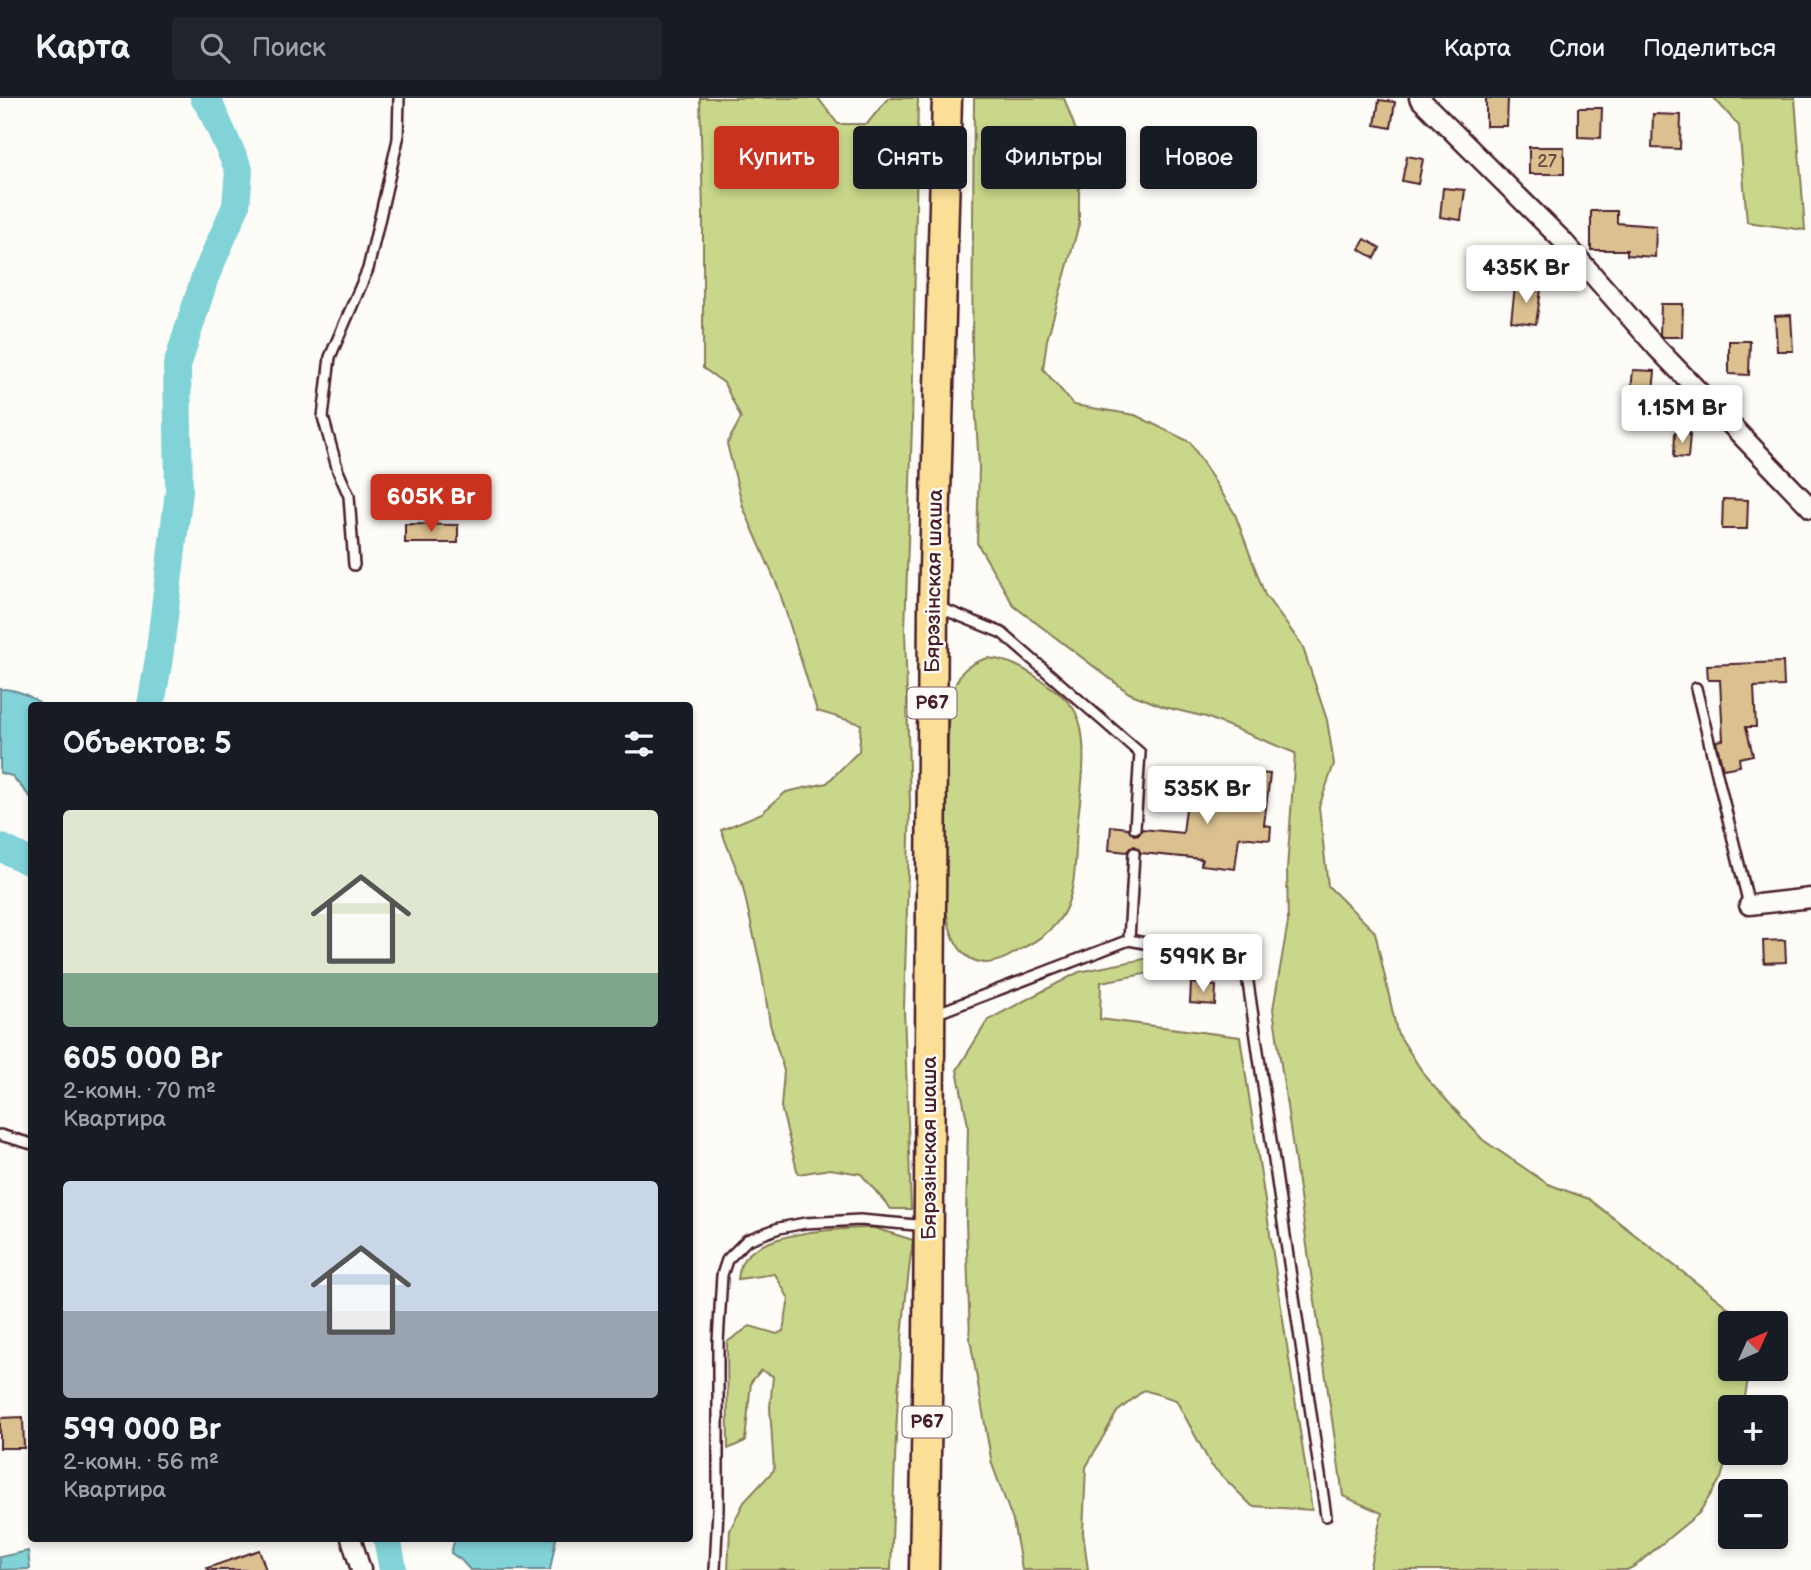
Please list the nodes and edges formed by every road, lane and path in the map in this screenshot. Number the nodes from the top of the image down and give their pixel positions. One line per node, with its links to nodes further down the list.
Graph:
1 (399, 98): 5 (lane)
2 (947, 98): 6 (main road, Бярэзінская шаша / Р67)
3 (1419, 98): 4 (street)
4 (1811, 508)
5 (354, 565)
6 (933, 605): 8 (lane); 13 (main road, Бярэзінская шаша / Р67)
7 (1696, 688): 11 (lane)
8 (1135, 828)
9 (1134, 853): 12 (lane)
10 (1811, 898): 11 (street)
11 (1749, 905)
12 (1129, 940): 13 (lane); 17 (lane)
13 (930, 1016): 16 (main road, Бярэзінская шаша / Р67)
14 (0, 1135): 15 (lane)
15 (28, 1143)
16 (929, 1226): 20 (lane); 21 (main road, Бярэзінская шаша / Р67)
17 (1326, 1516)
18 (352, 1542): 19 (street)
19 (361, 1570)
20 (715, 1570)
21 (924, 1570)

